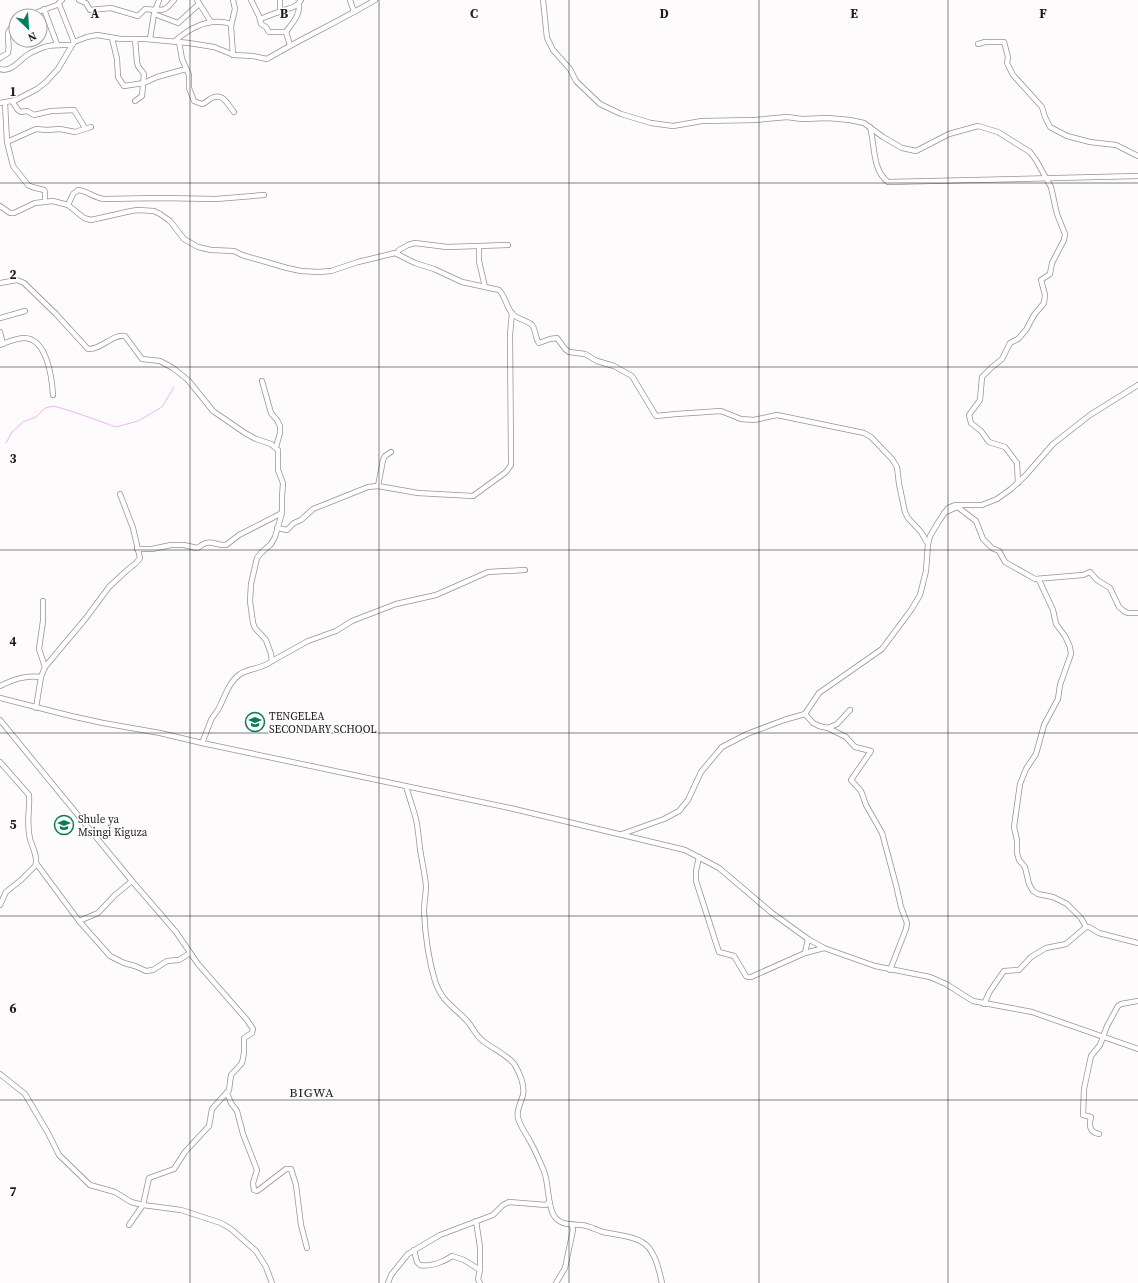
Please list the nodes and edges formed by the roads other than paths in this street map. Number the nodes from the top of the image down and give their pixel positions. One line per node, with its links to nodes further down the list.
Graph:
1 (79, 0): 14 (street)
2 (159, 0): 14 (street)
3 (174, 0): 14 (street)
4 (233, 0): 20 (street)
5 (251, 0): 17 (street)
6 (280, 0): 15 (street)
7 (350, 0): 16 (street)
8 (373, 0): 16 (street)
9 (543, 0): 41 (street)
10 (60, 2): 13 (street); 28 (street)
11 (198, 2): 14 (street); 19 (street)
12 (300, 2): 15 (street); 22 (street)
13 (46, 8)
14 (154, 11): 25 (street)
15 (280, 11): 17 (street)
16 (354, 12): 30 (street)
17 (260, 19): 22 (street)
18 (48, 20): 27 (street)
19 (211, 22): 20 (street); 26 (street)
20 (232, 24): 31 (street)
21 (8, 32): 32 (street)
22 (286, 32): 30 (street)
23 (112, 38): 24 (street); 28 (street); 35 (street)
24 (135, 39): 25 (street); 35 (street)
25 (150, 39): 26 (street)
26 (177, 41): 31 (street); 34 (street)
27 (57, 44): 28 (street); 33 (street)
28 (73, 44): 36 (street)
29 (978, 44): 44 (street)
30 (290, 45): 31 (street)
31 (234, 55)
32 (0, 58)
33 (0, 69)
34 (186, 69): 35 (street); 39 (street)
35 (144, 83): 37 (street)
36 (12, 101): 38 (street); 42 (street)
37 (135, 101)
38 (2, 103): 43 (street)
39 (234, 112)
40 (91, 127): 42 (street)
41 (870, 127): 46 (street); 46 (street)
42 (85, 128): 43 (street)
43 (7, 142): 48 (street)
44 (1138, 156)
45 (1138, 176): 46 (street)
46 (1047, 178): 66 (street)
47 (264, 195): 49 (street)
48 (45, 201): 49 (street); 50 (street)
49 (68, 205): 53 (street)
50 (0, 206)
51 (508, 245): 52 (street)
52 (479, 247): 53 (street); 55 (street)
53 (397, 253): 55 (street)
54 (0, 283): 64 (street)
55 (485, 288): 57 (street)
56 (25, 311): 58 (street)
57 (512, 313): 67 (street); 72 (street)
58 (0, 318)
59 (0, 332): 60 (street)
60 (1, 344): 63 (street)
61 (262, 381): 64 (street)
62 (1138, 385): 66 (street)
63 (53, 395)
64 (276, 448): 69 (street)
65 (391, 452): 67 (street)
66 (1018, 483): 70 (street)
67 (378, 486): 71 (street)
68 (120, 494): 73 (street)
69 (282, 513): 71 (street); 73 (street)
70 (944, 513): 72 (street); 75 (street)
71 (277, 528): 78 (street)
72 (928, 544): 85 (street)
73 (137, 549): 79 (street)
74 (525, 570): 78 (street)
75 (1039, 580): 77 (street); 97 (street)
76 (43, 601): 79 (street)
77 (1138, 613)
78 (272, 662): 88 (street)
79 (45, 667): 80 (street)
80 (42, 677): 81 (street); 83 (street)
81 (0, 686)
82 (0, 698): 83 (street)
83 (36, 708): 88 (street)
84 (850, 710): 87 (street)
85 (806, 714): 87 (street); 91 (street)
86 (0, 720): 94 (street)
87 (828, 728): 103 (street)
88 (202, 744): 90 (street)
89 (0, 762): 93 (street)
90 (406, 786): 91 (street); 111 (street)
91 (622, 834): 92 (street)
92 (699, 857): 98 (street); 102 (street)
93 (36, 863): 95 (street); 96 (street)
94 (132, 881): 96 (street); 101 (street)
95 (0, 905)
96 (79, 921): 101 (street)
97 (1086, 927): 99 (street); 105 (street)
98 (808, 939): 100 (street); 102 (street)
99 (1138, 943)
100 (824, 948): 102 (street); 103 (street)
101 (190, 953): 109 (street)
102 (805, 953)
103 (890, 970): 105 (street)
104 (1138, 1001): 106 (street)
105 (984, 1004): 106 (street)
106 (1102, 1038): 107 (street); 110 (street)
107 (1138, 1050)
108 (0, 1074): 112 (street)
109 (228, 1092): 112 (street); 116 (street)
110 (1099, 1134)
111 (549, 1202): 113 (street); 115 (street)
112 (143, 1205): 114 (street); 119 (street)
113 (476, 1221): 117 (street); 118 (street)
114 (129, 1225)
115 (572, 1225): 122 (street); 123 (street)
116 (307, 1248)
117 (414, 1250): 118 (street); 120 (street)
118 (480, 1270): 121 (street)
119 (272, 1283)
120 (388, 1283)
121 (480, 1283)
122 (556, 1283)
123 (662, 1283)

